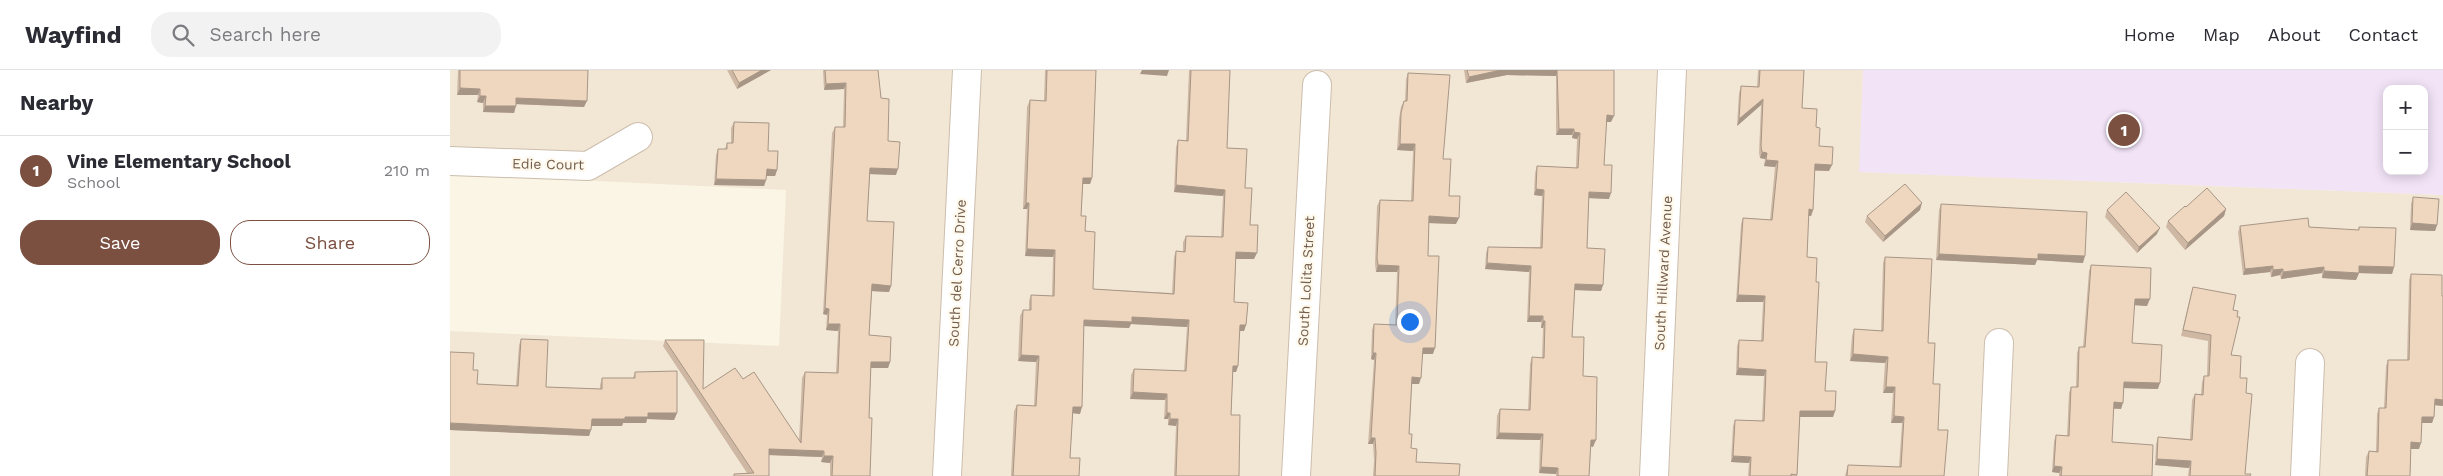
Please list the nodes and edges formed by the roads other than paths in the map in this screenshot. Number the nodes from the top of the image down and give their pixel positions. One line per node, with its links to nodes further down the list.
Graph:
1 (967, 70): 8 (street, South del Cerro Drive)
2 (1672, 70): 10 (street, South Hillward Avenue)
3 (1317, 85): 9 (street, South Lolita Street)
4 (638, 137): 5 (street, Edie Court)
5 (450, 161)
6 (1999, 343): 11 (street)
7 (2310, 363): 12 (street)
8 (947, 476)
9 (1296, 476)
10 (1654, 476)
11 (1993, 476)
12 (2305, 476)

